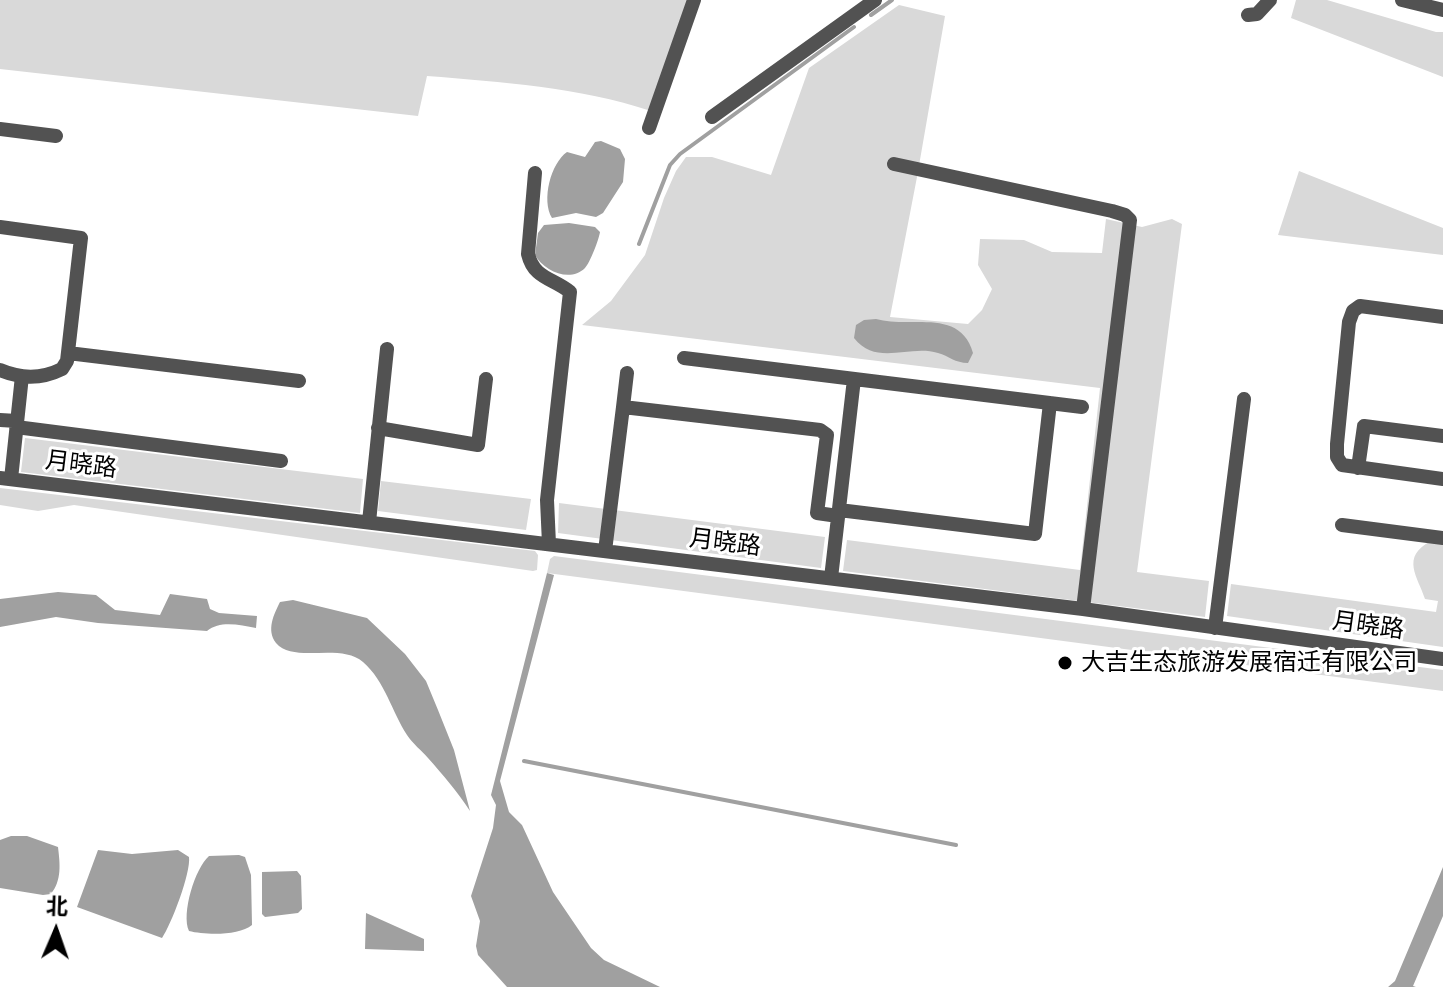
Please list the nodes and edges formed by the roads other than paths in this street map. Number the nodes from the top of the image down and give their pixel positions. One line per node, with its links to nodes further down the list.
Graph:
1 (694, 0): 8 (street)
2 (875, 0): 7 (street)
3 (1270, 0): 6 (street)
4 (1402, 0): 5 (street)
5 (1434, 6)
6 (1248, 15)
7 (712, 117)
8 (649, 128)
9 (0, 129): 10 (street)
10 (56, 136)
11 (894, 164): 43 (street)
12 (535, 173): 40 (street)
13 (1, 230): 16 (street)
14 (1443, 317): 33 (street)
15 (387, 349): 30 (street)
16 (68, 353): 20 (street); 23 (street)
17 (684, 358): 22 (street)
18 (0, 370): 20 (street)
19 (627, 373): 26 (street)
20 (22, 376): 29 (street)
21 (486, 379): 30 (street)
22 (854, 379): 25 (street); 36 (street)
23 (299, 381)
24 (1244, 399): 44 (street)
25 (1050, 403): 27 (street); 36 (street)
26 (623, 407): 36 (street); 41 (street)
27 (1082, 407)
28 (0, 420): 29 (street)
29 (17, 424): 32 (street); 34 (street)
30 (378, 428): 37 (street)
31 (1443, 436): 33 (street)
32 (281, 461)
33 (1358, 468): 35 (street)
34 (5, 478): 37 (street, 月晓路)
35 (1443, 479)
36 (838, 513): 42 (street)
37 (369, 522): 40 (street, 月晓路)
38 (1342, 525): 39 (street)
39 (1443, 538)
40 (549, 544): 41 (street, 月晓路)
41 (605, 551): 42 (street, 月晓路)
42 (831, 578): 43 (street, 月晓路)
43 (1083, 609): 44 (street, 月晓路)
44 (1215, 628): 45 (street, 月晓路)
45 (1443, 659)

